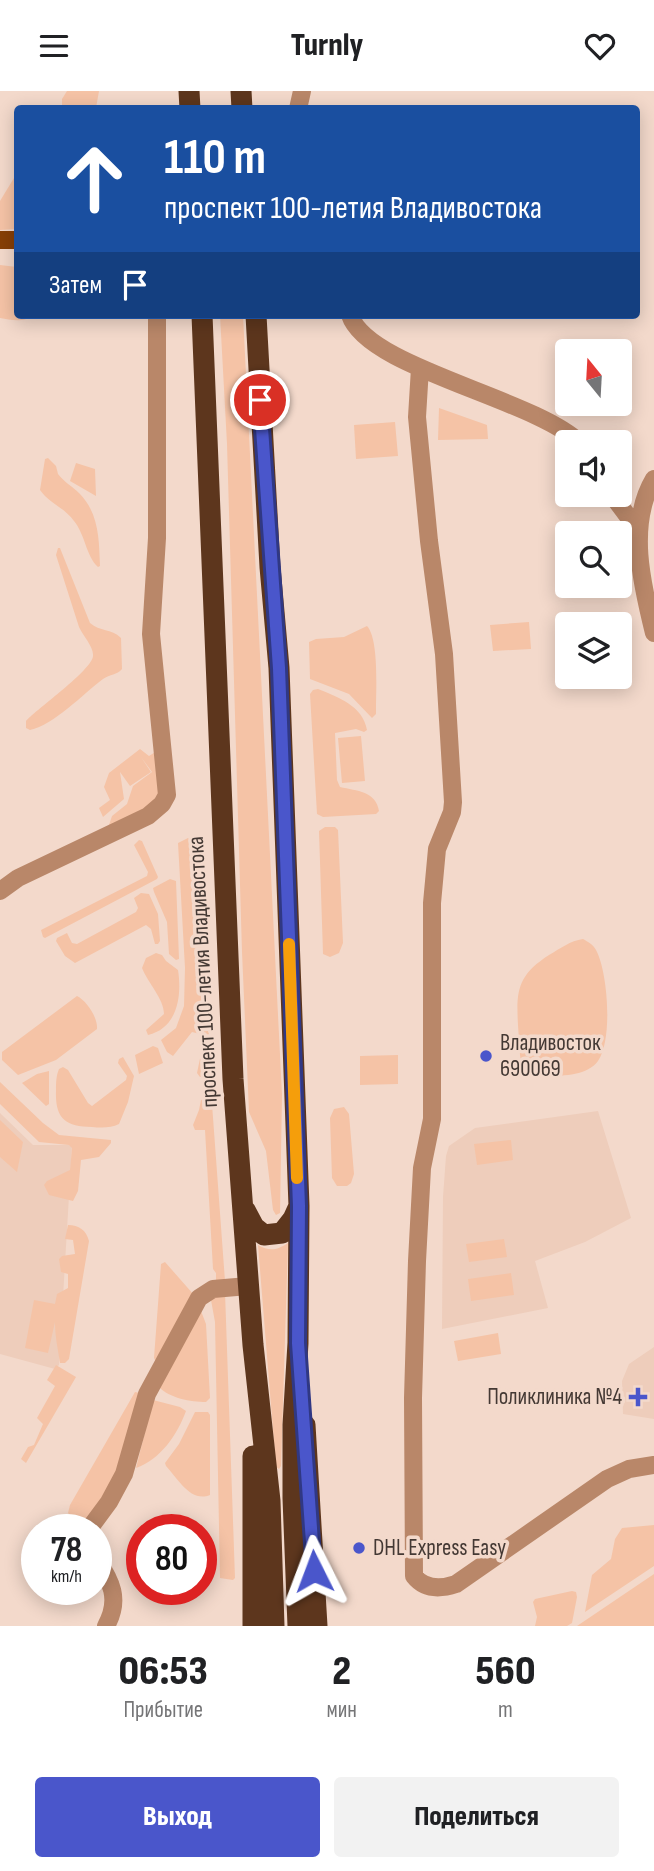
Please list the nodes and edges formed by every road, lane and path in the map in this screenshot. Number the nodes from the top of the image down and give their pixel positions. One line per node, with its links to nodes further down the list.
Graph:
1 (157, 319): 11 (street)
2 (202, 319): 13 (highway, проспект 100-летия Владивостока)
3 (256, 319): 12 (highway)
4 (352, 319): 5 (street)
5 (420, 368): 6 (street); 17 (street)
6 (565, 430)
7 (654, 479): 9 (street)
8 (621, 507): 9 (street)
9 (639, 531): 10 (street)
10 (654, 633)
11 (0, 891)
12 (299, 1206): 13 (highway); 15 (highway)
13 (244, 1208): 14 (highway, проспект 100-летия Владивостока)
14 (248, 1286): 16 (highway, проспект 100-летия Владивостока); 18 (street)
15 (298, 1343): 23 (highway); 24 (highway)
16 (253, 1345): 21 (highway); 22 (highway, проспект 100-летия Владивостока)
17 (654, 1465)
18 (100, 1514)
19 (112, 1586): 20 (street)
20 (106, 1626)
21 (253, 1626)
22 (274, 1626)
23 (298, 1626)
24 (317, 1626)

